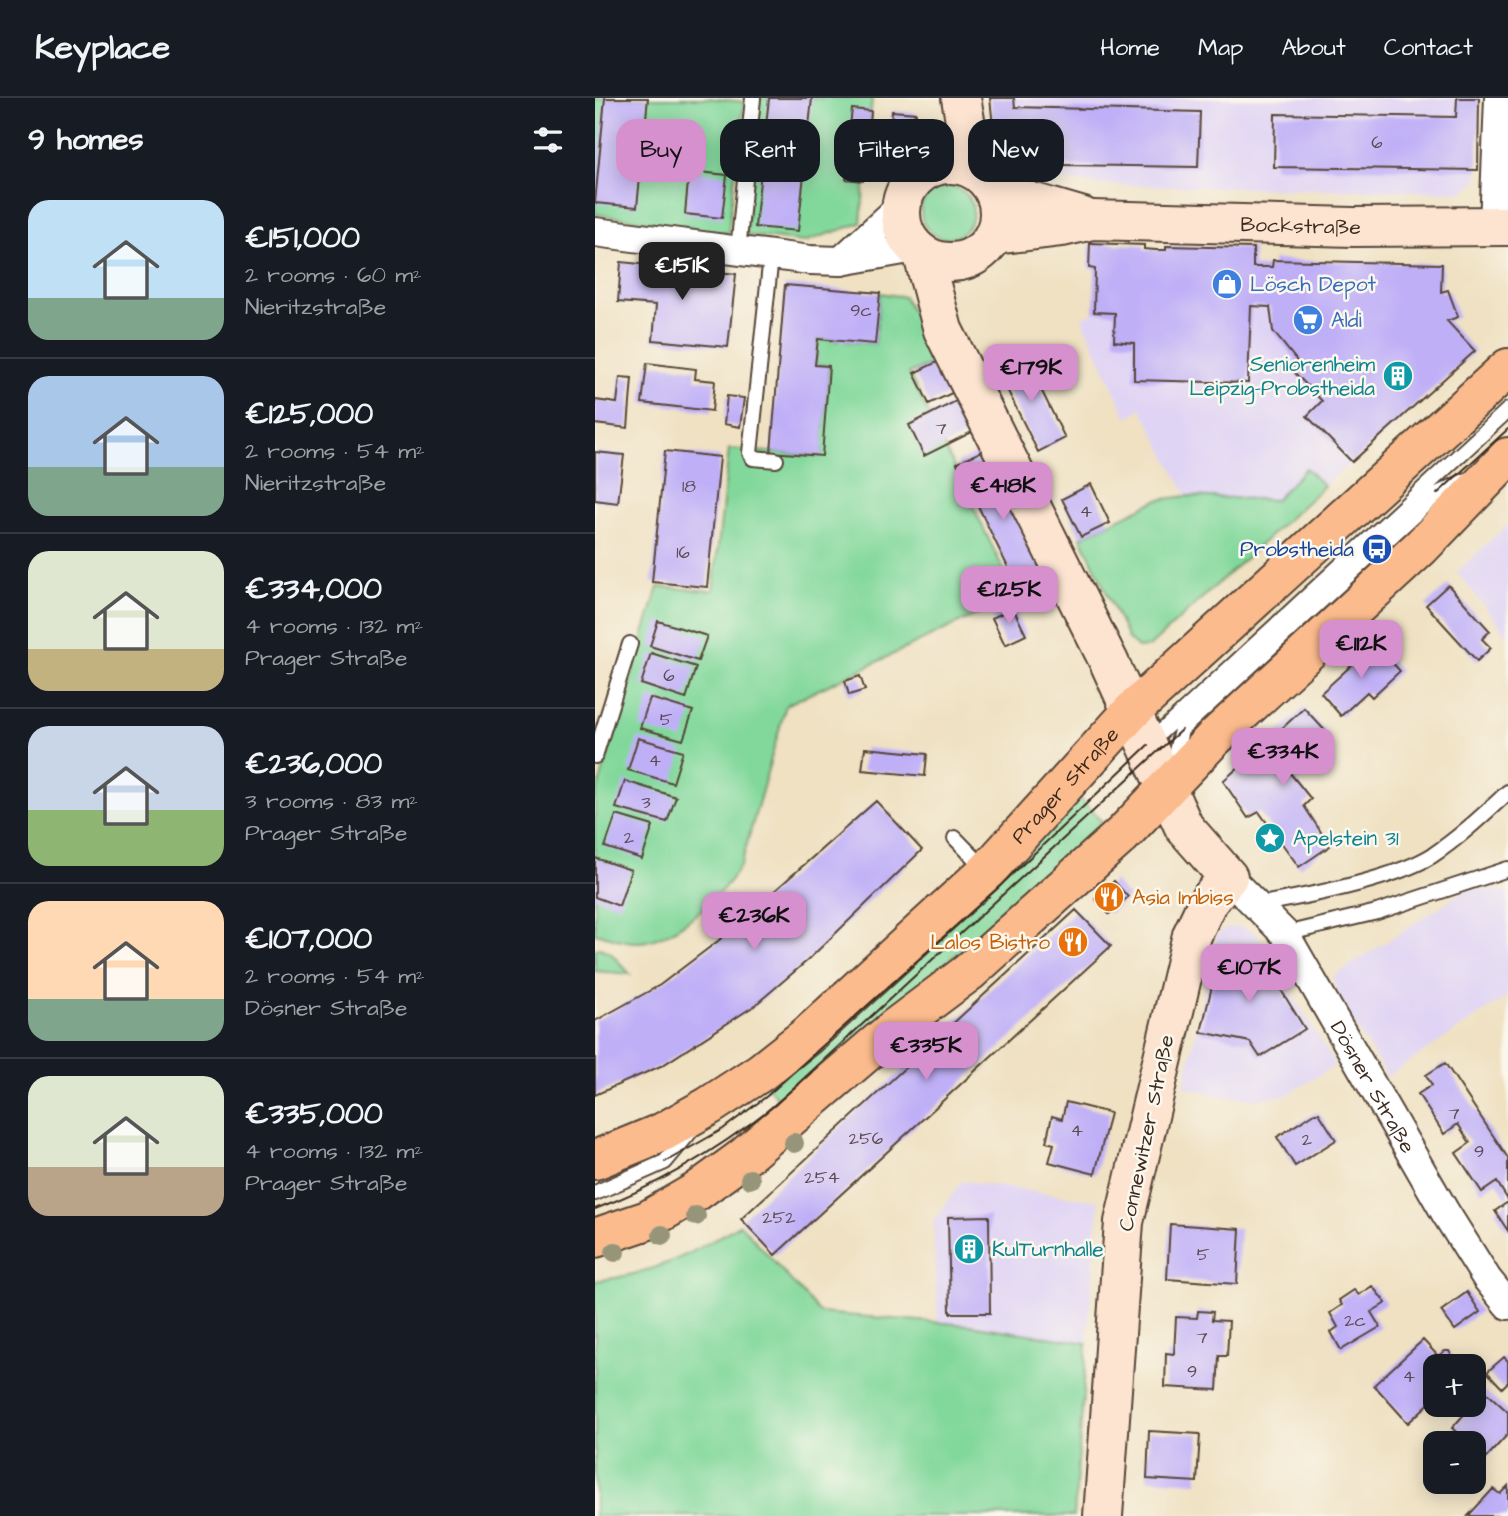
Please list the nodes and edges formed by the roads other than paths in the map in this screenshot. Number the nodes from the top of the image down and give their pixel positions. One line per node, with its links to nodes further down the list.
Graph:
1 (753, 98): 15 (lane)
2 (949, 98): 5 (street)
3 (961, 98): 6 (street)
4 (1499, 98): 12 (street)
5 (944, 119)
6 (968, 123)
7 (911, 182): 10 (street)
8 (985, 182): 14 (street)
9 (989, 182): 11 (street, Bockstraße)
10 (901, 206): 16 (street); 19 (street)
11 (1092, 220): 12 (street, Bockstraße); 14 (street, Bockstraße)
12 (1501, 226)
13 (595, 232): 15 (street)
14 (994, 235): 18 (street)
15 (738, 251): 17 (street)
16 (919, 251): 18 (street); 19 (street); 20 (street)
17 (771, 256): 19 (street); 23 (lane)
18 (964, 260): 20 (street)
19 (841, 261)
20 (943, 330): 26 (street)
21 (1508, 368): 26 (main road, Prager Straße)
22 (1508, 410): 26 (lane)
23 (775, 460)
24 (1503, 461): 29 (main road)
25 (630, 644): 27 (lane)
26 (1140, 728): 29 (street); 33 (main road, Prager Straße)
27 (598, 737): 28 (lane)
28 (595, 756)
29 (1167, 787): 34 (street); 40 (main road)
30 (1508, 792): 35 (lane)
31 (955, 838): 33 (lane)
32 (1508, 869): 36 (lane)
33 (987, 871): 37 (main road, Prager Straße)
34 (1228, 877): 35 (street, Dösner Straße); 42 (street, Connewitzer Straße)
35 (1256, 905): 36 (street, Dösner Straße)
36 (1285, 934): 41 (street, Dösner Straße)
37 (709, 1106): 38 (main road, Prager Straße); 39 (lane)
38 (595, 1160)
39 (595, 1193)
40 (595, 1238)
41 (1508, 1305)
42 (1103, 1516)

